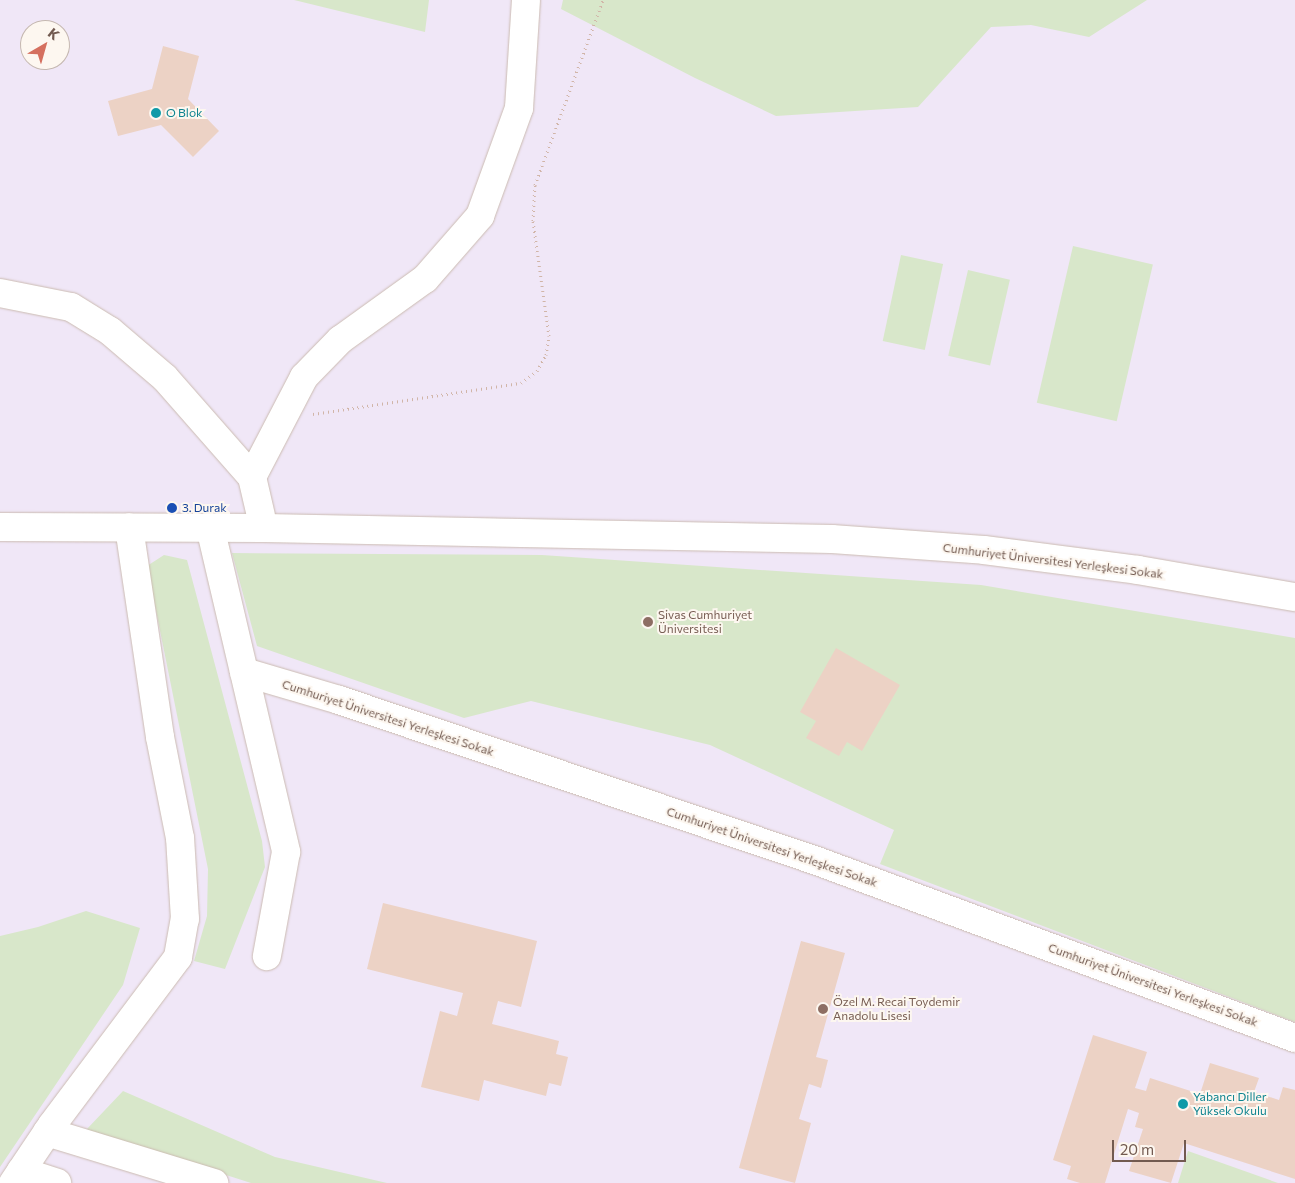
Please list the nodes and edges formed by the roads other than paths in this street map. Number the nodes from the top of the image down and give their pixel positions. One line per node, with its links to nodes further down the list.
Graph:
1 (526, 0): 3 (street)
2 (0, 293): 3 (street)
3 (252, 477): 5 (street)
4 (0, 514): 5 (street, Cumhuriyet Üniversitesi Yerleşkesi Sokak)
5 (261, 516): 9 (street, Cumhuriyet Üniversitesi Yerleşkesi Sokak)
6 (0, 527): 7 (street, Cumhuriyet Üniversitesi Yerleşkesi Sokak)
7 (129, 527): 8 (street, Cumhuriyet Üniversitesi Yerleşkesi Sokak); 14 (street)
8 (210, 528): 10 (street, Cumhuriyet Üniversitesi Yerleşkesi Sokak); 11 (street)
9 (1295, 582)
10 (1295, 597)
11 (244, 672): 12 (street); 13 (street, Cumhuriyet Üniversitesi Yerleşkesi Sokak)
12 (267, 956)
13 (1295, 1038)
14 (47, 1132): 15 (street); 17 (street)
15 (17, 1177): 16 (street)
16 (58, 1183)
17 (214, 1183)

